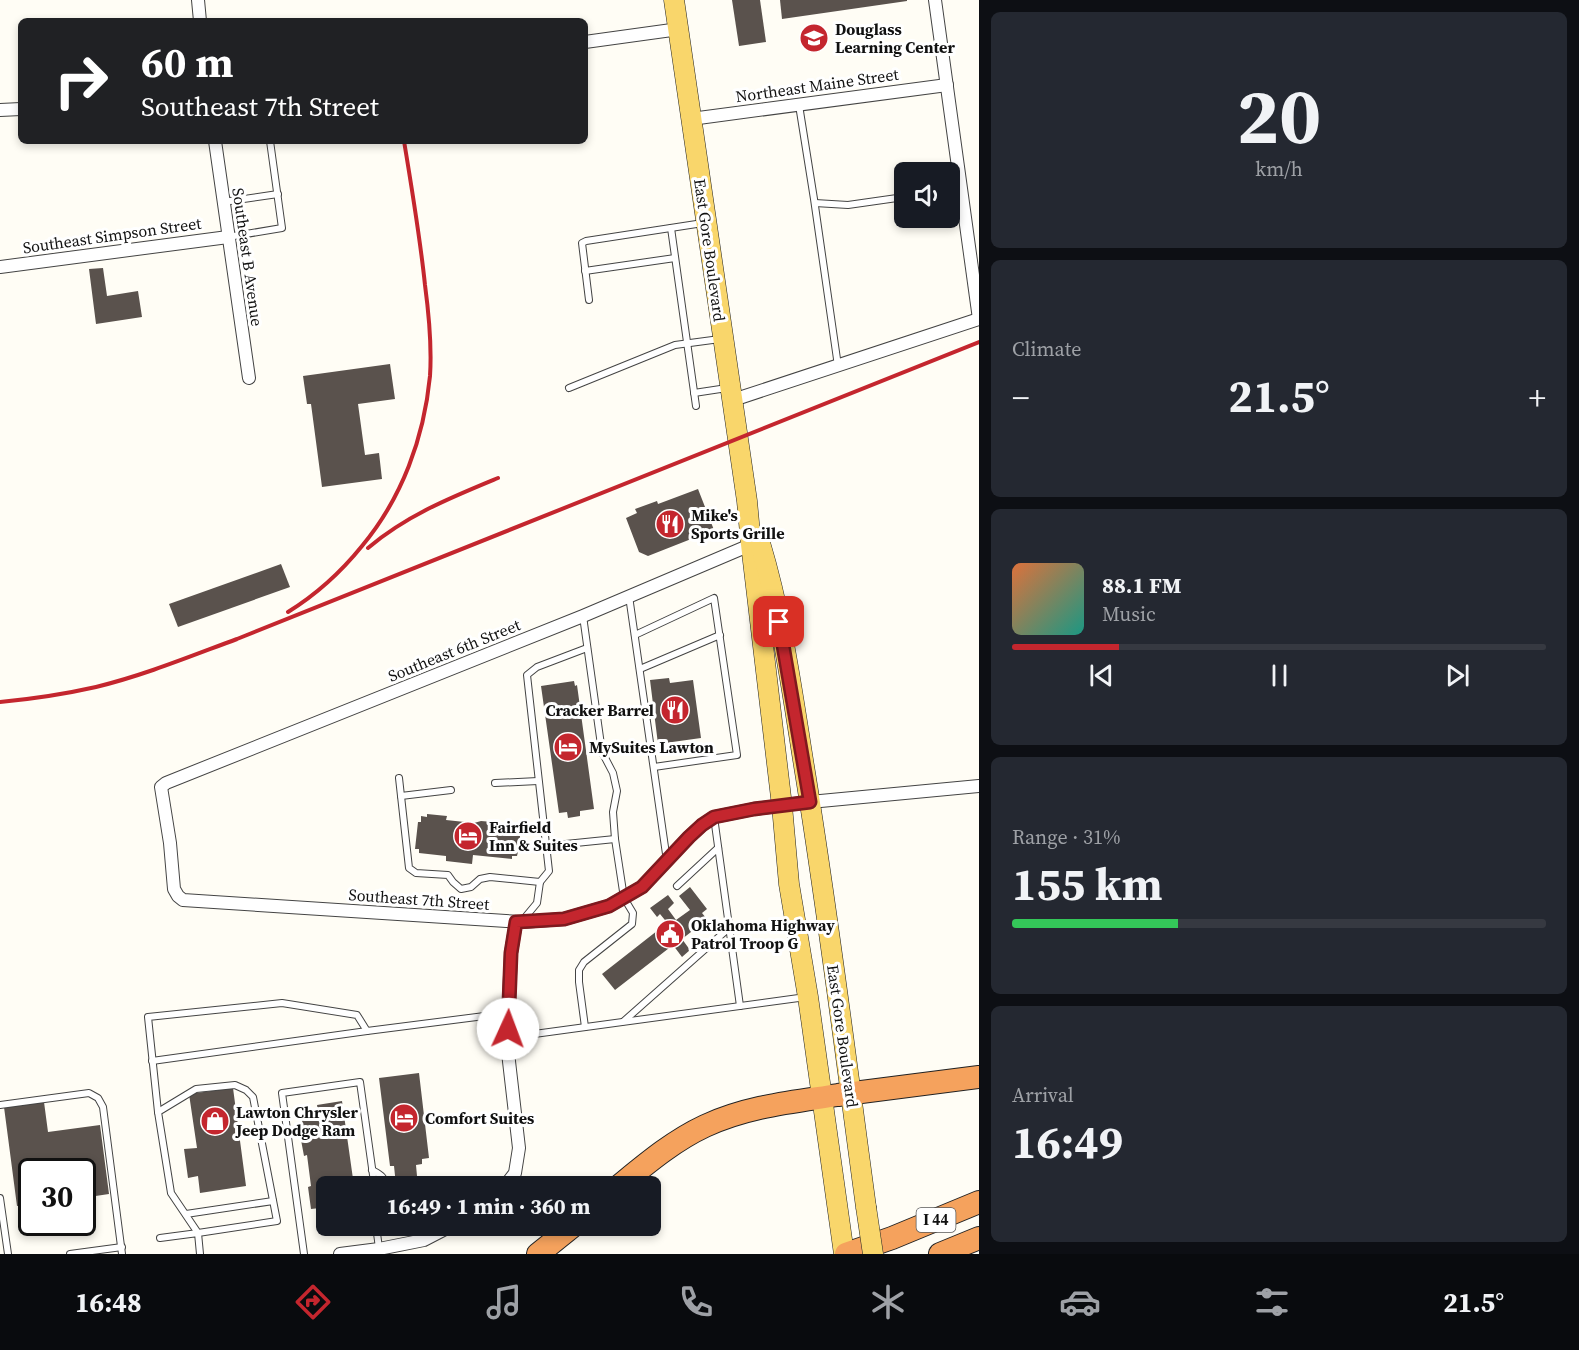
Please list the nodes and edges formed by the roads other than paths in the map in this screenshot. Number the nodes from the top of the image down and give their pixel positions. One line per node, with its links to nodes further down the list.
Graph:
1 (198, 0): 4 (street)
2 (675, 0): 5 (main road, East Gore Boulevard)
3 (935, 0): 7 (street)
4 (200, 18)
5 (679, 30): 6 (street); 11 (main road, East Gore Boulevard)
6 (588, 42)
7 (947, 85): 8 (street, Northeast Maine Street); 14 (street)
8 (799, 104): 11 (street, Northeast Maine Street); 18 (lane)
9 (18, 109): 10 (street)
10 (0, 110)
11 (691, 119): 20 (main road, East Gore Boulevard)
12 (217, 144): 17 (street, Southeast B Avenue)
13 (270, 144): 15 (lane)
14 (953, 162)
15 (278, 194): 17 (lane); 22 (lane)
16 (894, 198): 18 (lane)
17 (223, 202): 22 (street, Southeast B Avenue)
18 (815, 203): 30 (lane)
19 (960, 217): 27 (street)
20 (706, 223): 21 (lane); 28 (main road, East Gore Boulevard)
21 (671, 228): 23 (lane); 25 (lane)
22 (228, 237): 24 (street, Southeast Simpson Street); 31 (street, Southeast B Avenue)
23 (675, 258): 25 (lane); 29 (lane)
24 (0, 267)
25 (585, 271): 26 (lane)
26 (589, 300)
27 (979, 319): 30 (street)
28 (723, 338): 29 (lane); 34 (main road, East Gore Boulevard)
29 (687, 343): 32 (lane); 33 (lane)
30 (838, 366): 34 (street)
31 (249, 378)
32 (569, 388)
33 (694, 393): 34 (lane); 35 (lane)
34 (731, 394): 36 (main road, East Gore Boulevard)
35 (696, 406)
36 (755, 542): 37 (street, Southeast 6th Street); 50 (main road, East Gore Boulevard); 51 (main road, East Gore Boulevard)
37 (629, 596): 38 (street, Southeast 6th Street); 39 (lane)
38 (583, 616): 41 (lane); 59 (street, Southeast 6th Street)
39 (635, 635): 40 (lane); 42 (lane)
40 (720, 635): 42 (lane); 43 (lane)
41 (587, 648): 45 (lane); 53 (lane)
42 (640, 669): 43 (lane)
43 (654, 767): 56 (lane)
44 (399, 778): 49 (lane)
45 (538, 781): 46 (lane); 54 (lane)
46 (495, 783)
47 (979, 786): 50 (street, Southeast 7th Street)
48 (451, 790): 49 (lane)
49 (401, 796): 57 (lane)
50 (810, 802): 51 (street, Southeast 7th Street); 63 (main road, East Gore Boulevard)
51 (782, 806): 52 (street, Southeast 7th Street); 64 (main road, East Gore Boulevard)
52 (714, 817): 55 (lane); 56 (street, Southeast 7th Street)
53 (615, 839): 54 (lane); 60 (lane)
54 (546, 846): 57 (lane)
55 (718, 848): 58 (lane); 62 (lane)
56 (667, 861): 60 (street, Southeast 7th Street)
57 (540, 882): 61 (lane)
58 (677, 886)
59 (174, 889): 61 (street, Southeast 7th Street)
60 (624, 898): 61 (street, Southeast 7th Street); 68 (lane)
61 (518, 922): 66 (street)
62 (729, 927): 65 (lane); 67 (lane)
63 (837, 993): 64 (main road); 73 (main road, East Gore Boulevard)
64 (808, 997): 65 (lane); 74 (main road, East Gore Boulevard)
65 (740, 1006): 67 (lane)
66 (508, 1013): 69 (lane); 78 (street)
67 (623, 1022): 68 (lane)
68 (585, 1027): 70 (lane)
69 (367, 1031): 71 (lane); 71 (lane)
70 (527, 1035)
71 (152, 1061): 76 (lane)
72 (979, 1077): 73 (highway)
73 (850, 1094): 74 (highway); 100 (main road, East Gore Boulevard, bridge)
74 (822, 1098): 79 (highway); 99 (main road, East Gore Boulevard)
75 (0, 1105): 92 (lane)
76 (158, 1112): 81 (lane); 83 (lane)
77 (380, 1176): 96 (lane)
78 (513, 1176)
79 (632, 1176)
80 (0, 1198): 90 (lane)
81 (273, 1201): 83 (lane); 84 (lane)
82 (979, 1202): 99 (highway, I 44)
83 (186, 1214): 84 (lane)
84 (198, 1233): 88 (lane); 95 (lane)
85 (377, 1236): 91 (lane)
86 (432, 1236): 91 (street)
87 (560, 1236): 98 (highway)
88 (160, 1238)
89 (979, 1238): 101 (highway, I 44)
90 (3, 1242): 93 (lane)
91 (379, 1249): 97 (street)
92 (122, 1251): 94 (lane)
93 (8, 1254)
94 (70, 1254)
95 (200, 1254)
96 (304, 1254)
97 (340, 1254)
98 (538, 1254)
99 (845, 1254)
100 (873, 1254)
101 (940, 1254)

